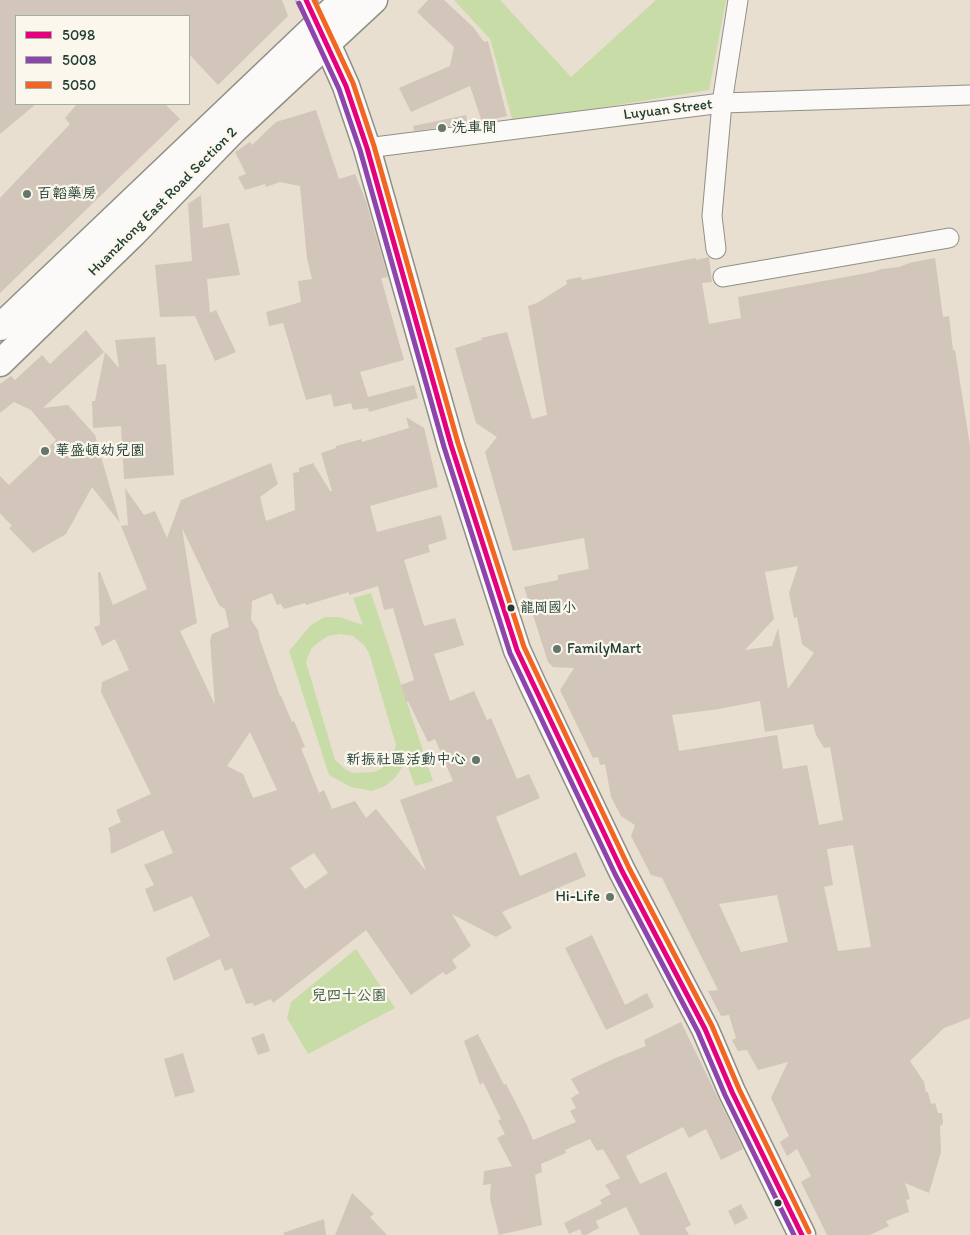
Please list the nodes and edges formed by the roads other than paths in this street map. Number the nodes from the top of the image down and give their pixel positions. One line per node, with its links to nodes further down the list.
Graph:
1 (306, 0): 5 (street)
2 (343, 0): 5 (main road)
3 (374, 0): 5 (main road)
4 (738, 0): 7 (street)
5 (323, 33): 8 (main road); 12 (main road, Huanzhong East Road Section 2); 13 (main road, Huanzhong East Road Section 2)
6 (970, 95): 7 (street, Luyuan Street)
7 (722, 103): 8 (street, Luyuan Street); 10 (street)
8 (367, 148): 14 (main road)
9 (949, 238): 11 (street)
10 (716, 249)
11 (723, 277)
12 (0, 327)
13 (0, 363)
14 (802, 1235)

